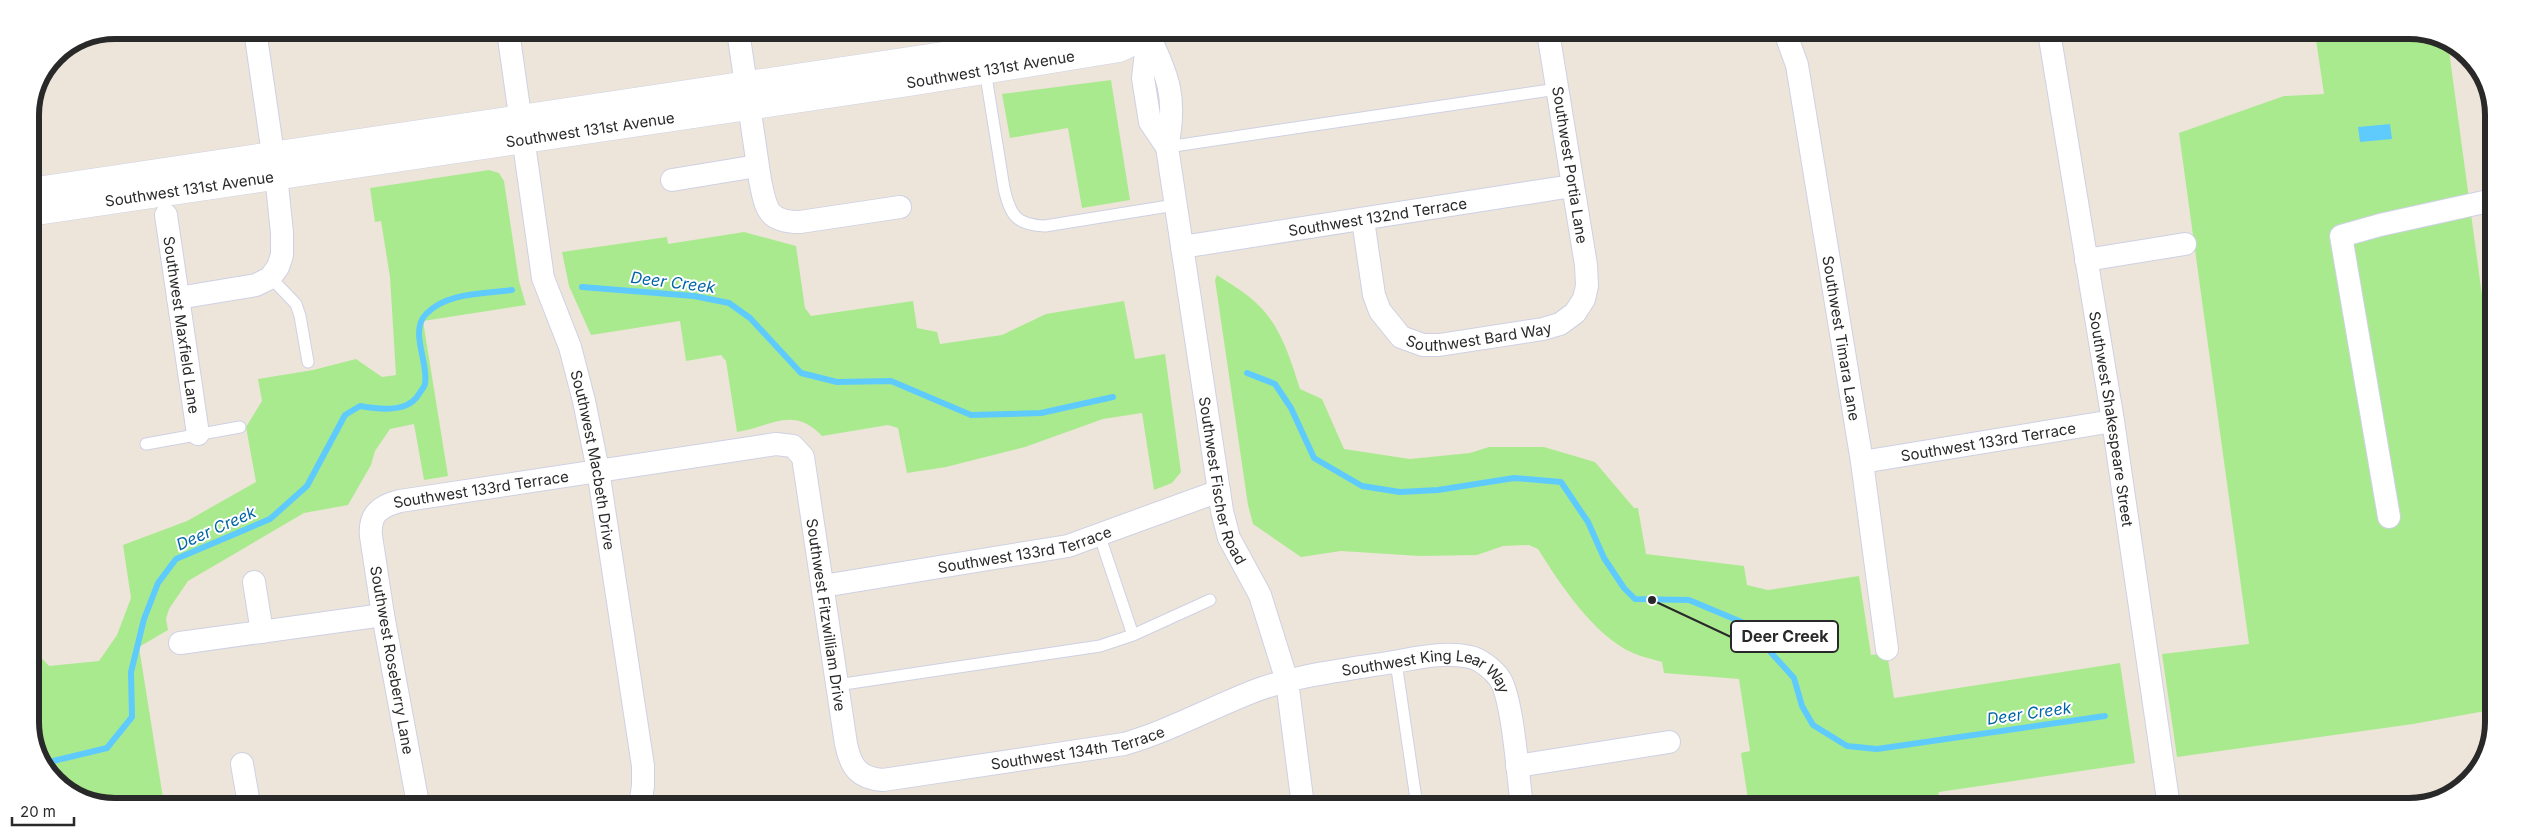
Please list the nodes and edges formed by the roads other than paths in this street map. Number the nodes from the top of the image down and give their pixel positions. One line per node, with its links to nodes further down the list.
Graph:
1 (256, 39): 15 (street)
2 (509, 39): 13 (street, Southwest Macbeth Drive)
3 (739, 39): 12 (street)
4 (1057, 39): 10 (street, Southwest 131st Avenue)
5 (1135, 39): 10 (street, Southwest 131st Avenue)
6 (1146, 39): 14 (street, Southwest Fischer Road)
7 (1549, 39): 11 (street, Southwest Portia Lane)
8 (1788, 39): 38 (street, Southwest Timara Lane)
9 (2050, 39): 28 (street, Southwest Shakespeare Street)
10 (985, 50): 12 (street, Southwest 131st Avenue); 21 (lane)
11 (1557, 89): 14 (lane); 18 (street, Southwest Portia Lane)
12 (747, 96): 13 (street, Southwest 131st Avenue); 16 (street)
13 (522, 129): 15 (street, Southwest 131st Avenue); 39 (street, Southwest Macbeth Drive)
14 (1167, 148): 21 (street, Southwest Fischer Road)
15 (274, 165): 19 (street, Southwest 131st Avenue); 23 (street, Southwest 131st Avenue); 29 (street)
16 (757, 166): 17 (street); 22 (street)
17 (672, 180)
18 (1572, 186): 25 (street, Southwest 132nd Terrace); 31 (street, Southwest Portia Lane)
19 (39, 191)
20 (2485, 201): 42 (street)
21 (1175, 205): 27 (street, Southwest Fischer Road)
22 (900, 207)
23 (39, 210)
24 (166, 215): 30 (street, Southwest Maxfield Lane)
25 (1364, 220): 27 (street, Southwest 132nd Terrace); 31 (street, Southwest Bard Way)
26 (2185, 244): 28 (street)
27 (1182, 247): 40 (street, Southwest Fischer Road)
28 (2086, 260): 33 (street, Southwest Shakespeare Street)
29 (270, 277): 30 (street); 32 (lane)
30 (178, 298): 35 (street, Southwest Maxfield Lane)
31 (1584, 299)
32 (308, 362)
33 (2113, 420): 38 (street, Southwest 133rd Terrace); 65 (street, Southwest Shakespeare Street)
34 (240, 427): 35 (lane)
35 (198, 434): 36 (lane)
36 (146, 444)
37 (799, 451): 39 (street, Southwest 133rd Terrace); 45 (street, Southwest Fitzwilliam Drive)
38 (1862, 462): 51 (street, Southwest Timara Lane)
39 (598, 470): 41 (street, Southwest 133rd Terrace); 61 (street, Southwest Macbeth Drive)
40 (1219, 490): 43 (street, Southwest 133rd Terrace); 53 (street, Southwest Fischer Road)
41 (374, 515): 47 (street, Southwest Roseberry Lane)
42 (2389, 517)
43 (1099, 534): 45 (street, Southwest 133rd Terrace); 49 (lane)
44 (254, 582): 48 (street)
45 (823, 586): 54 (street, Southwest Fitzwilliam Drive)
46 (1210, 600): 49 (lane)
47 (383, 615): 48 (street); 60 (street, Southwest Roseberry Lane)
48 (262, 632): 50 (street)
49 (1133, 635): 54 (lane)
50 (180, 643)
51 (1887, 649)
52 (1396, 662): 53 (street, Southwest King Lear Way); 57 (street, Southwest King Lear Way); 63 (lane)
53 (1287, 681): 58 (street, Southwest 134th Terrace); 62 (street, Southwest Fischer Road)
54 (837, 685): 58 (street, Southwest Fitzwilliam Drive)
55 (1668, 742): 57 (street)
56 (242, 764): 59 (street)
57 (1517, 766): 64 (street, Southwest King Lear Way)
58 (861, 775)
59 (248, 798)
60 (417, 798)
61 (639, 798)
62 (1302, 798)
63 (1415, 798)
64 (1521, 798)
65 (2168, 798)

